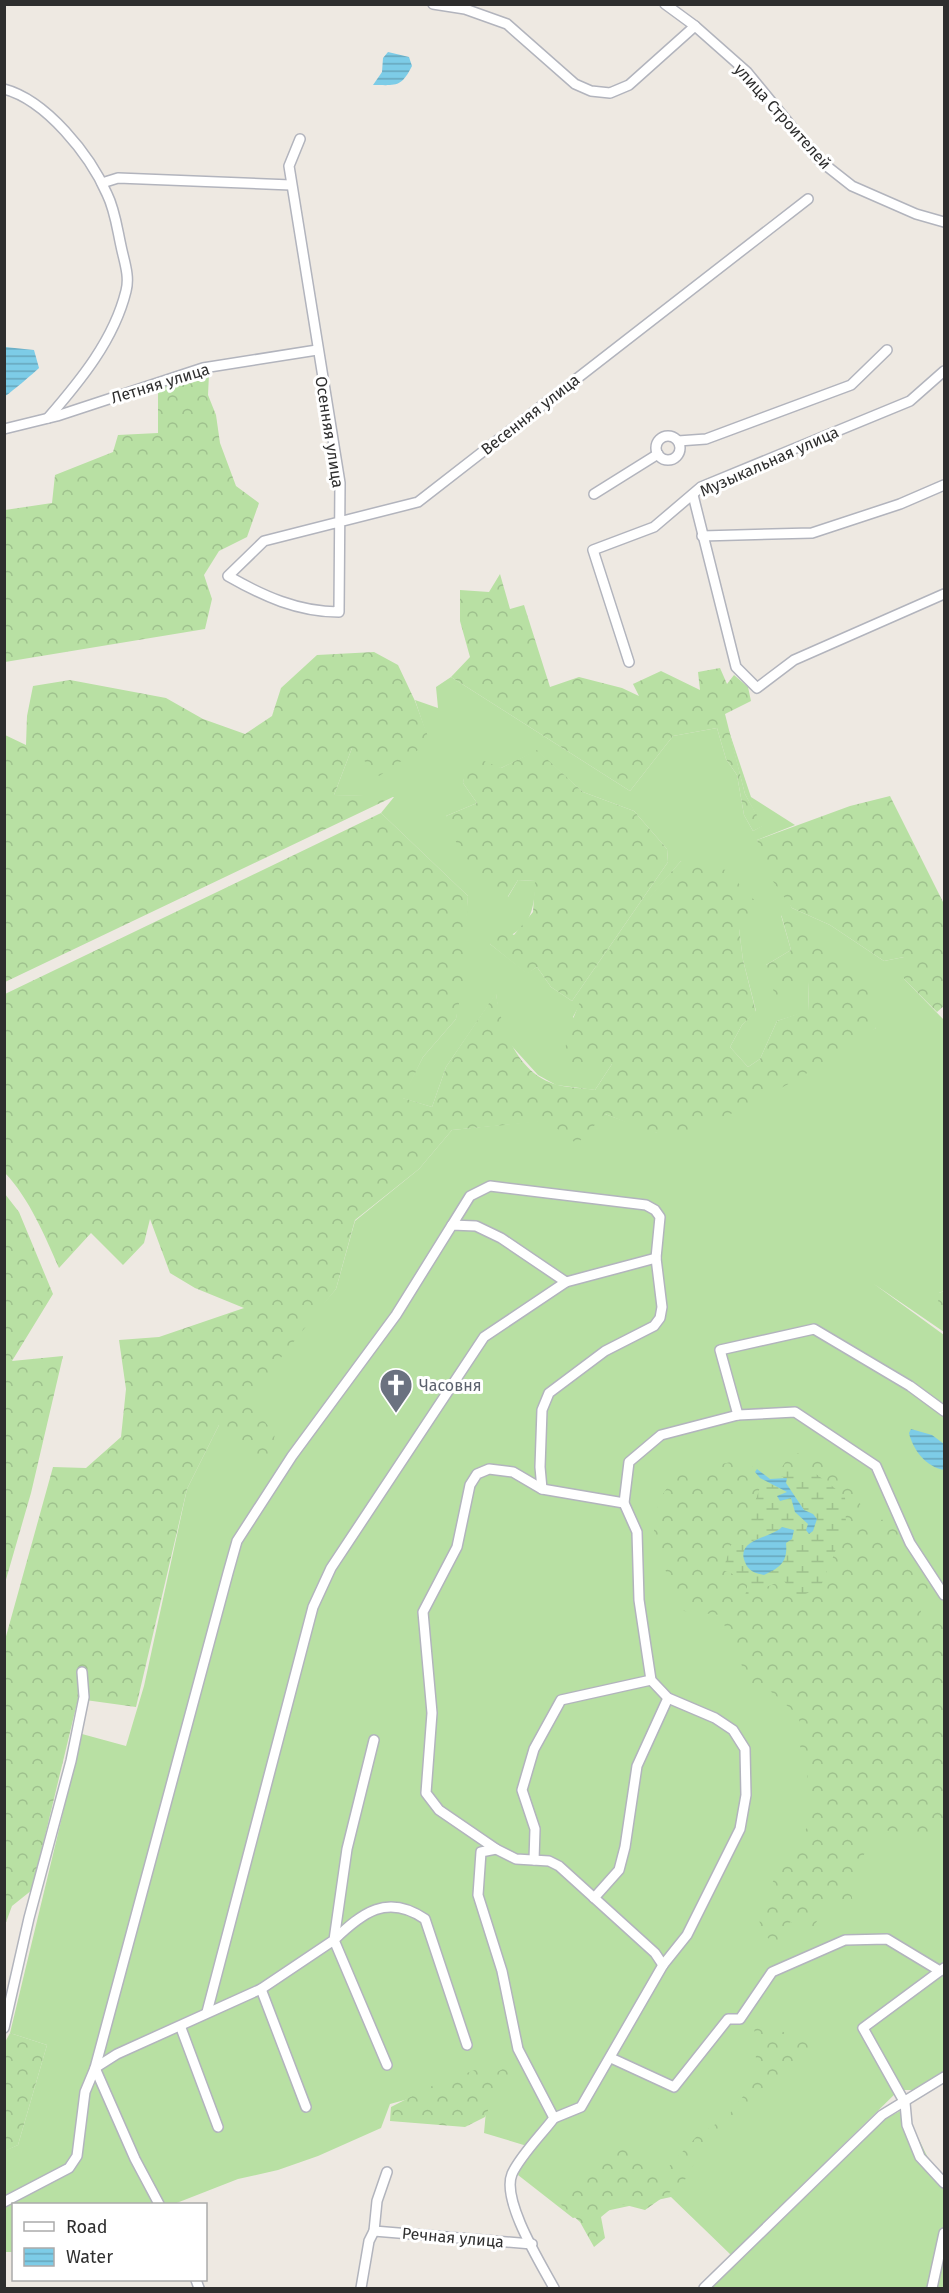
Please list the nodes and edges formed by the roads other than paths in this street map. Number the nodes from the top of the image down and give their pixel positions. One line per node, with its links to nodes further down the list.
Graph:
1 (433, 4): 3 (street)
2 (665, 4): 3 (street, улица Строителей)
3 (695, 26): 9 (street, улица Строителей)
4 (4, 89): 6 (street)
5 (300, 139): 7 (street, Осенняя улица)
6 (102, 183): 7 (street); 13 (street)
7 (291, 185): 10 (street, Осенняя улица)
8 (808, 199): 20 (street, Весенняя улица)
9 (945, 222)
10 (318, 350): 13 (street, Летняя улица); 20 (street, Осенняя улица)
11 (887, 350): 15 (street)
12 (945, 371): 19 (street, Музыкальная улица)
13 (48, 418): 14 (street, Летняя улица)
14 (4, 429)
15 (678, 441): 16 (street); 16 (street)
16 (657, 454): 18 (street)
17 (945, 485): 21 (street)
18 (594, 494)
19 (693, 495): 21 (street); 24 (street, Музыкальная улица)
20 (341, 521): 22 (street, Весенняя улица); 22 (street, Осенняя улица)
21 (702, 536): 23 (street)
22 (228, 576)
23 (945, 594)
24 (629, 662)
25 (452, 1225): 26 (street); 27 (street); 50 (street)
26 (656, 1258): 27 (street); 30 (street)
27 (566, 1282): 44 (street)
28 (945, 1412): 29 (street)
29 (738, 1414): 31 (street); 32 (street)
30 (542, 1489): 31 (street); 37 (street)
31 (624, 1503): 34 (street)
32 (945, 1595)
33 (82, 1672): 45 (street)
34 (651, 1680): 35 (street); 38 (street)
35 (668, 1698): 39 (street); 41 (street)
36 (374, 1740): 40 (street)
37 (496, 1849): 38 (street); 54 (street)
38 (534, 1860): 39 (street)
39 (594, 1898): 41 (street)
40 (333, 1940): 43 (street); 47 (street); 49 (street)
41 (663, 1965): 48 (street)
42 (942, 1969): 48 (street); 52 (street)
43 (261, 1989): 44 (street); 53 (street)
44 (207, 2012): 46 (street)
45 (4, 2028)
46 (181, 2028): 50 (street); 55 (street)
47 (467, 2045)
48 (611, 2058): 54 (street)
49 (387, 2065)
50 (95, 2068): 58 (street); 59 (street)
51 (945, 2077): 52 (street)
52 (905, 2103): 57 (street); 65 (street)
53 (306, 2107)
54 (554, 2118): 62 (street)
55 (218, 2127)
56 (387, 2172): 60 (street)
57 (945, 2183)
58 (4, 2202)
59 (158, 2203)
60 (374, 2231): 62 (street, Речная улица); 63 (street)
61 (945, 2233): 66 (street)
62 (531, 2244): 64 (street)
63 (361, 2289)
64 (554, 2289)
65 (704, 2289)
66 (932, 2289)

